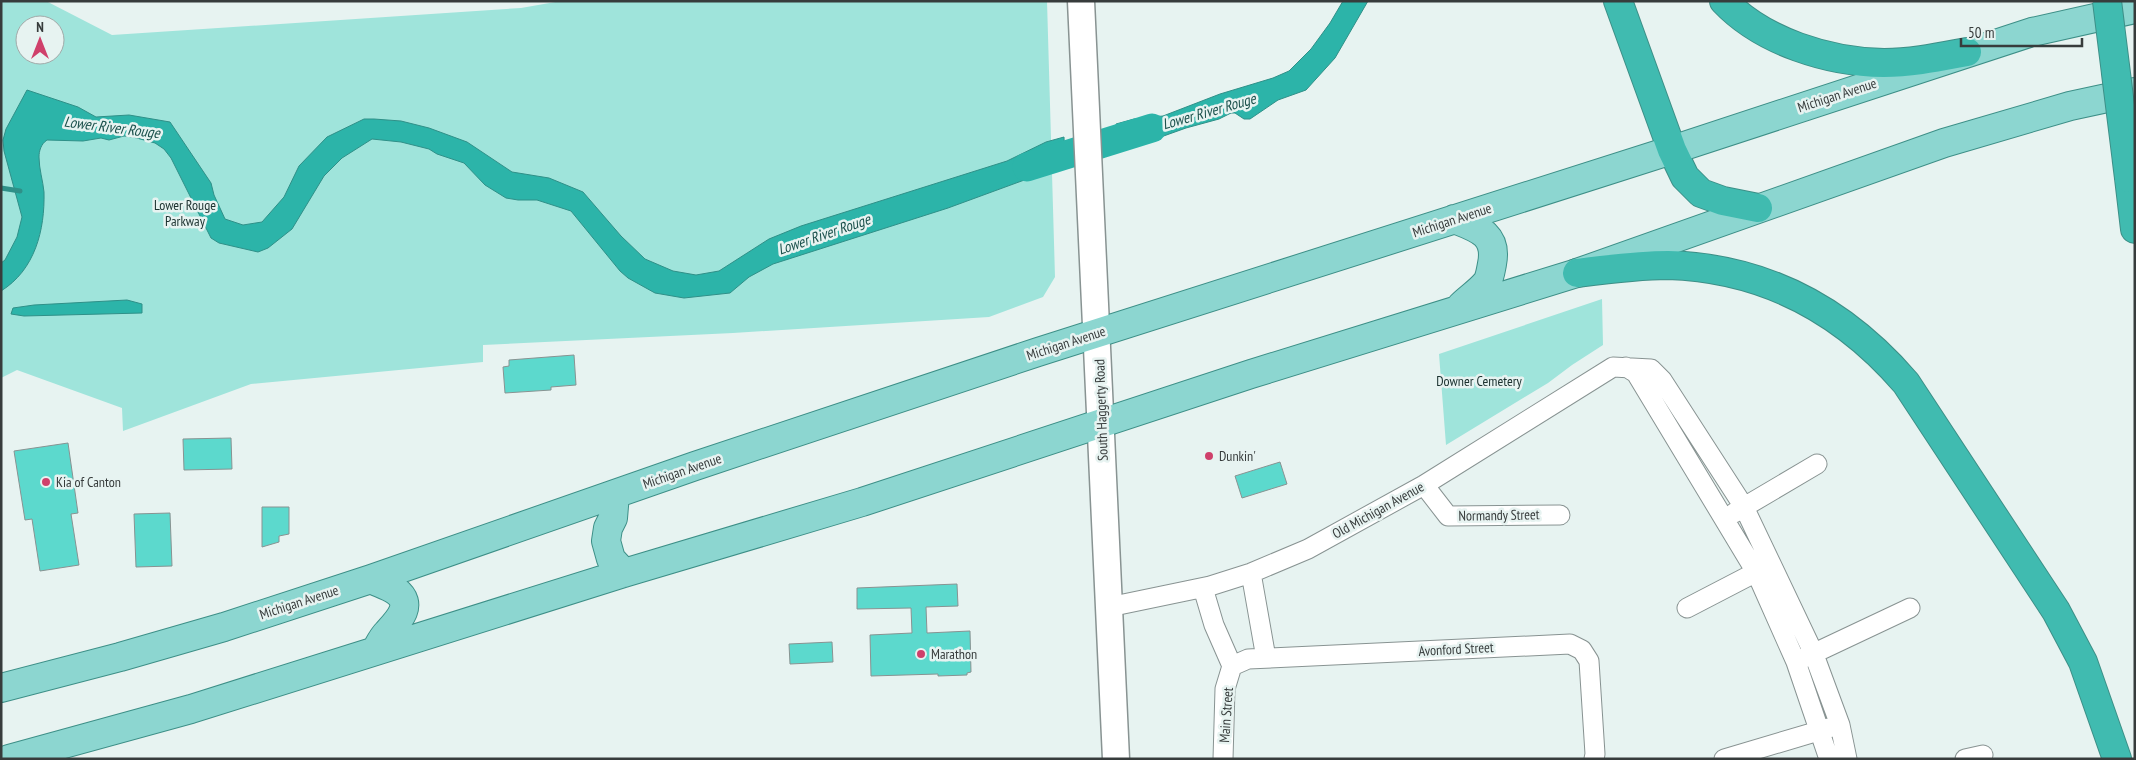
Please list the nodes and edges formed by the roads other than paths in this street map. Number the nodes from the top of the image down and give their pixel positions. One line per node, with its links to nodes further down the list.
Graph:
1 (1082, 1): 14 (main road, South Haggerty Road)
2 (1618, 1): 8 (highway)
3 (1724, 1): 6 (highway)
4 (2107, 1): 11 (highway, bridge)
5 (2135, 9): 6 (main road, Michigan Avenue)
6 (1968, 52): 8 (main road, Michigan Avenue)
7 (2135, 92): 9 (main road)
8 (1672, 150): 9 (highway); 10 (main road, Michigan Avenue)
9 (1758, 208): 12 (main road)
10 (1454, 219): 13 (main road); 14 (main road, Michigan Avenue)
11 (2135, 229)
12 (1577, 273): 13 (main road); 46 (highway)
13 (1458, 308): 16 (main road)
14 (1098, 333): 16 (main road, South Haggerty Road); 19 (main road, Michigan Avenue)
15 (1626, 367): 18 (street, Old Michigan Avenue); 20 (street, Old Michigan Avenue); 22 (street, Old Michigan Avenue)
16 (1101, 424): 24 (main road); 28 (main road, South Haggerty Road)
17 (1817, 464): 20 (street)
18 (1424, 485): 21 (street, Normandy Street); 25 (street, Old Michigan Avenue)
19 (615, 494): 24 (main road); 26 (main road, Michigan Avenue)
20 (1744, 507): 22 (street); 23 (street, Old Michigan Avenue)
21 (1560, 515)
22 (1724, 517): 23 (street, Old Michigan Avenue)
23 (1764, 568): 29 (street); 32 (street, Old Michigan Avenue); 34 (street, Old Michigan Avenue)
24 (624, 573): 31 (main road)
25 (1251, 573): 27 (street, Old Michigan Avenue); 33 (street)
26 (371, 579): 31 (main road); 36 (main road, Michigan Avenue)
27 (1203, 588): 28 (street, Old Michigan Avenue); 35 (street)
28 (1109, 607): 40 (main road, South Haggerty Road)
29 (1687, 608)
30 (1910, 608): 32 (street)
31 (376, 650): 39 (main road)
32 (1813, 652): 34 (street); 37 (street, Old Michigan Avenue)
33 (1266, 658): 35 (street, Avonford Street); 42 (street, Avonford Street)
34 (1796, 662): 38 (street, Old Michigan Avenue)
35 (1232, 666): 41 (street, Main Street)
36 (1, 688)
37 (1840, 725): 38 (street); 45 (street, Old Michigan Avenue)
38 (1820, 730): 43 (street); 44 (street, Old Michigan Avenue)
39 (9, 759)
40 (1116, 759)
41 (1223, 759)
42 (1594, 759)
43 (1724, 759)
44 (1829, 759)
45 (1848, 759)
46 (2117, 759)

